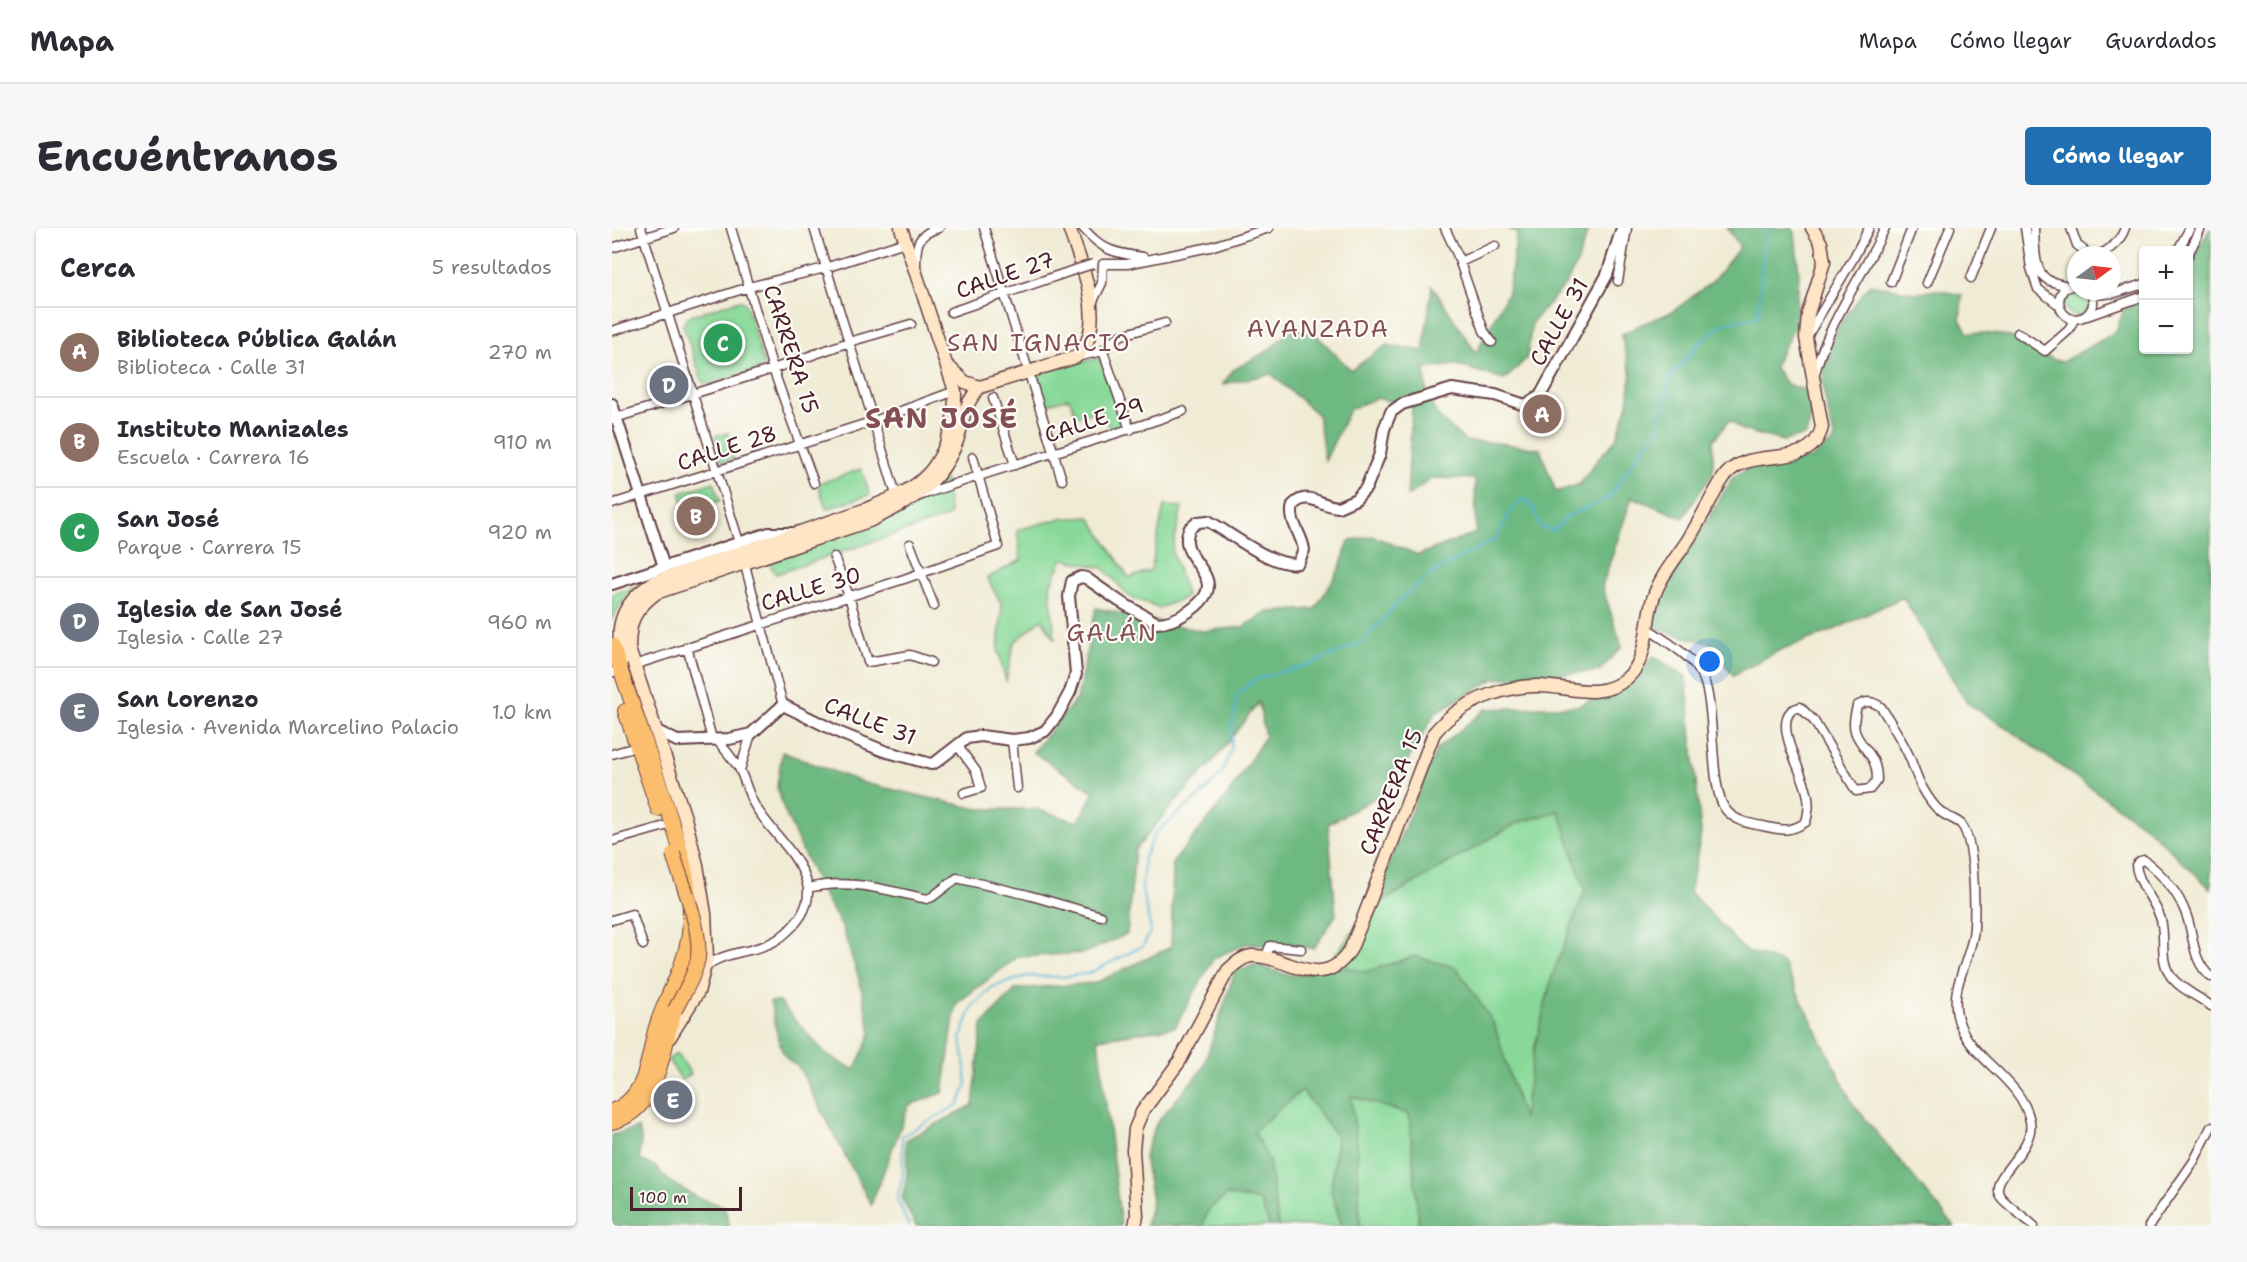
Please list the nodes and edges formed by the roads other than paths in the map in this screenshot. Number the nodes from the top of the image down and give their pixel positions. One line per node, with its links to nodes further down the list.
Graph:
1 (641, 228): 26 (street)
2 (674, 228): 26 (street)
3 (731, 228): 45 (street, CARRERA 15)
4 (814, 228): 37 (street)
5 (901, 228): 27 (main road)
6 (939, 228): 38 (street)
7 (984, 228): 48 (street)
8 (1069, 228): 51 (main road)
9 (1083, 228): 34 (street)
10 (1269, 228): 34 (street)
11 (1445, 228): 35 (street)
12 (1622, 228): 110 (street, CALLE 31)
13 (1627, 228): 40 (street)
14 (1812, 228): 61 (main road, CARRERA 15)
15 (1869, 228): 61 (street)
16 (1885, 228): 69 (street)
17 (1912, 228): 41 (street)
18 (1950, 228): 42 (street)
19 (1991, 228): 39 (street)
20 (2025, 228): 52 (street)
21 (2034, 228): 43 (street)
22 (2071, 228): 29 (street)
23 (2125, 228): 30 (street)
24 (2190, 228): 31 (street)
25 (2201, 228): 32 (street)
26 (644, 237): 33 (street); 54 (street)
27 (905, 242): 37 (street); 38 (main road)
28 (1495, 246): 35 (street)
29 (2078, 246)
30 (2113, 246)
31 (2180, 246)
32 (2192, 246)
33 (612, 248)
34 (1149, 258): 51 (street)
35 (1460, 262): 63 (street)
36 (1093, 264): 48 (street, CALLE 27, bridge)
37 (825, 268): 45 (street); 62 (street)
38 (915, 274): 66 (main road)
39 (1971, 278)
40 (1618, 281)
41 (1891, 282)
42 (1927, 282)
43 (2067, 283)
44 (2139, 286): 47 (street)
45 (749, 287): 54 (street); 67 (street, CARRERA 15)
46 (2067, 290): 52 (street)
47 (2121, 291)
48 (1004, 294): 53 (street, CALLE 27); 68 (street)
49 (2139, 298): 55 (street)
50 (2093, 300): 55 (street)
51 (1090, 305): 65 (main road)
52 (2059, 305): 56 (street)
53 (951, 312)
54 (668, 313): 59 (street); 72 (street)
55 (2086, 316): 56 (street)
56 (2074, 319): 60 (street)
57 (1165, 323): 64 (street)
58 (911, 324): 62 (street)
59 (612, 331)
60 (2018, 333)
61 (1806, 338): 69 (main road, CARRERA 15)
62 (849, 342): 67 (street); 77 (street)
63 (1492, 342)
64 (1103, 351): 65 (street); 78 (street)
65 (1076, 357): 68 (main road)
66 (944, 359): 70 (main road); 71 (main road)
67 (773, 369): 72 (street); 79 (street, CARRERA 15)
68 (1028, 373): 70 (main road); 80 (street)
69 (1813, 380): 100 (main road, CARRERA 15)
70 (980, 387): 88 (main road)
71 (955, 391): 77 (street, CALLE 28); 89 (main road)
72 (693, 395): 76 (street); 83 (street)
73 (993, 398): 82 (street)
74 (612, 404): 76 (street)
75 (1183, 411): 78 (street, CALLE 29)
76 (614, 418): 87 (street)
77 (874, 421): 79 (street, CALLE 28); 89 (street)
78 (1130, 430): 80 (street, CALLE 29)
79 (799, 444): 83 (street, CALLE 28); 86 (street, CARRERA 15)
80 (1055, 453): 82 (street, CALLE 29); 85 (street)
81 (973, 457): 84 (street)
82 (1015, 465): 84 (street, CALLE 29)
83 (716, 470): 87 (street, CALLE 28); 92 (street)
84 (979, 475): 88 (street, CALLE 29); 95 (street, CALLE 30)
85 (1062, 480)
86 (814, 483)
87 (640, 495): 90 (street, CALLE 28); 94 (street)
88 (913, 499): 89 (main road)
89 (898, 501): 92 (main road); 92 (main road)
90 (612, 504)
91 (910, 544): 95 (street)
92 (741, 553): 94 (street); 99 (street); 104 (main road); 117 (main road)
93 (834, 558): 97 (street)
94 (664, 567): 96 (street)
95 (921, 572): 97 (street, CALLE 30); 98 (street)
96 (612, 584)
97 (849, 596): 99 (street, CALLE 30); 103 (street)
98 (934, 606)
99 (760, 623): 102 (street, CALLE 30); 106 (street)
100 (1647, 628): 127 (main road, CARRERA 15); 136 (street)
101 (612, 645): 117 (main road)
102 (687, 647): 104 (street, CALLE 30); 109 (street)
103 (931, 662)
104 (634, 665): 107 (main road)
105 (613, 670): 113 (main road)
106 (783, 705): 108 (street); 112 (street, CALLE 31)
107 (657, 731): 111 (street); 115 (main road)
108 (751, 734): 109 (street); 116 (street)
109 (714, 739): 111 (street); 116 (street)
110 (1012, 740): 112 (street, CALLE 31); 118 (street)
111 (677, 741): 115 (street)
112 (957, 745): 119 (street)
113 (636, 747): 114 (street); 120 (main road)
114 (612, 754)
115 (664, 756): 117 (street); 128 (main road)
116 (740, 770): 122 (street)
117 (658, 779): 132 (main road)
118 (1017, 788)
119 (964, 793)
120 (664, 826): 121 (street); 131 (main road, bridge)
121 (612, 841)
122 (808, 888): 123 (street); 128 (street)
123 (1101, 916)
124 (613, 917): 125 (street)
125 (643, 945)
126 (1301, 949): 127 (street)
127 (1265, 958): 135 (main road, CARRERA 15)
128 (705, 967): 131 (main road)
129 (2211, 977): 130 (street)
130 (2211, 1006)
131 (664, 1046): 133 (main road)
132 (612, 1111)
133 (612, 1122)
134 (2211, 1127): 137 (street)
135 (1135, 1226)
136 (2034, 1226)
137 (2149, 1226)

